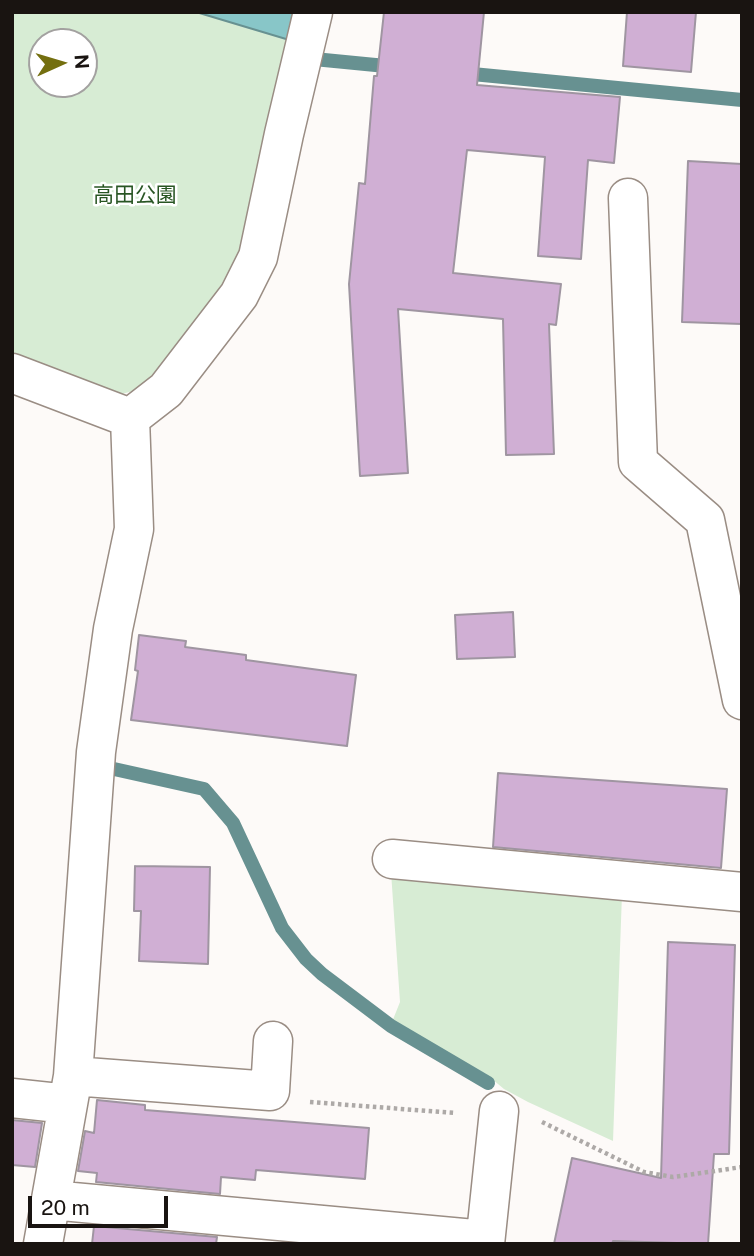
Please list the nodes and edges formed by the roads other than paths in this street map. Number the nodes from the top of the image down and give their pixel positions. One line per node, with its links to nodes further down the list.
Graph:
1 (313, 12): 4 (street)
2 (628, 198): 5 (street)
3 (12, 373): 4 (street)
4 (130, 418): 9 (street)
5 (742, 701)
6 (392, 859): 7 (street)
7 (742, 892)
8 (273, 1041): 9 (street)
9 (71, 1090): 10 (street); 12 (street)
10 (12, 1098)
11 (499, 1111): 13 (street)
12 (51, 1200): 13 (street); 14 (street)
13 (485, 1242)
14 (43, 1244)

